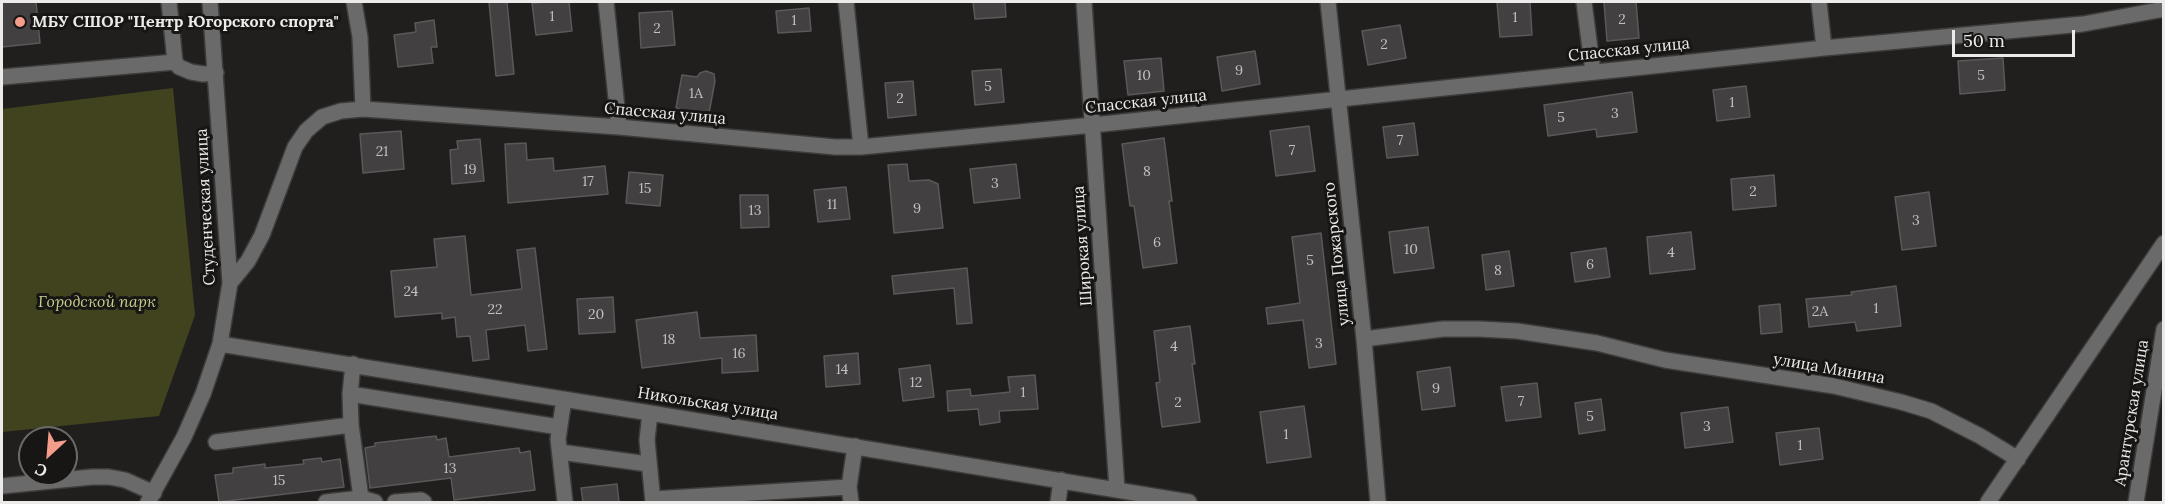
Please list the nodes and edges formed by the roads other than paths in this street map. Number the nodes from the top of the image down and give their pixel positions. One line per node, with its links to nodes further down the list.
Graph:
1 (169, 2): 12 (street)
2 (210, 2): 14 (street, Студенческая улица)
3 (354, 2): 17 (street)
4 (606, 2): 19 (street)
5 (846, 2): 20 (street)
6 (1084, 2): 18 (street, Широкая улица)
7 (1328, 2): 16 (street, улица Пожарского)
8 (1584, 2): 13 (street)
9 (1819, 2): 11 (street)
10 (2163, 9): 11 (street, Спасская улица)
11 (1824, 48): 13 (street, Спасская улица)
12 (175, 62): 14 (street); 15 (street)
13 (1593, 72): 16 (street, Спасская улица)
14 (216, 73): 22 (street, Студенческая улица)
15 (2, 77)
16 (1338, 99): 18 (street, Спасская улица); 24 (street, улица Пожарского)
17 (363, 109): 19 (street, Спасская улица); 22 (street, Спасская улица)
18 (1093, 125): 20 (street, Спасская улица); 39 (street, Широкая улица)
19 (619, 127): 20 (street, Спасская улица)
20 (861, 147)
21 (2163, 243): 35 (street)
22 (230, 283): 25 (street, Студенческая улица)
23 (2163, 329): 52 (street, Арантурская улица)
24 (1364, 339): 35 (street, улица Минина); 50 (street, улица Пожарского)
25 (220, 345): 26 (street, Никольская улица); 41 (street, Студенческая улица)
26 (353, 364): 27 (street); 28 (street, Никольская улица)
27 (350, 394): 30 (street); 31 (street)
28 (564, 399): 29 (street, Никольская улица); 31 (street)
29 (650, 412): 33 (street, Никольская улица); 36 (street)
30 (351, 425): 32 (street); 42 (street)
31 (559, 427): 34 (street)
32 (216, 442)
33 (855, 446): 37 (street, Никольская улица); 40 (street)
34 (560, 453): 36 (street); 47 (street)
35 (2018, 459): 51 (street)
36 (648, 464): 43 (street)
37 (1061, 480): 39 (street, Никольская улица); 48 (street)
38 (2, 486): 41 (street)
39 (1117, 489): 49 (street, Никольская улица)
40 (850, 495): 43 (street)
41 (151, 498)
42 (368, 500): 44 (street)
43 (653, 501)
44 (326, 502)
45 (395, 502): 46 (street)
46 (424, 502)
47 (565, 502)
48 (1058, 502)
49 (1189, 502)
50 (1378, 502)
51 (1988, 502)
52 (2136, 502)

